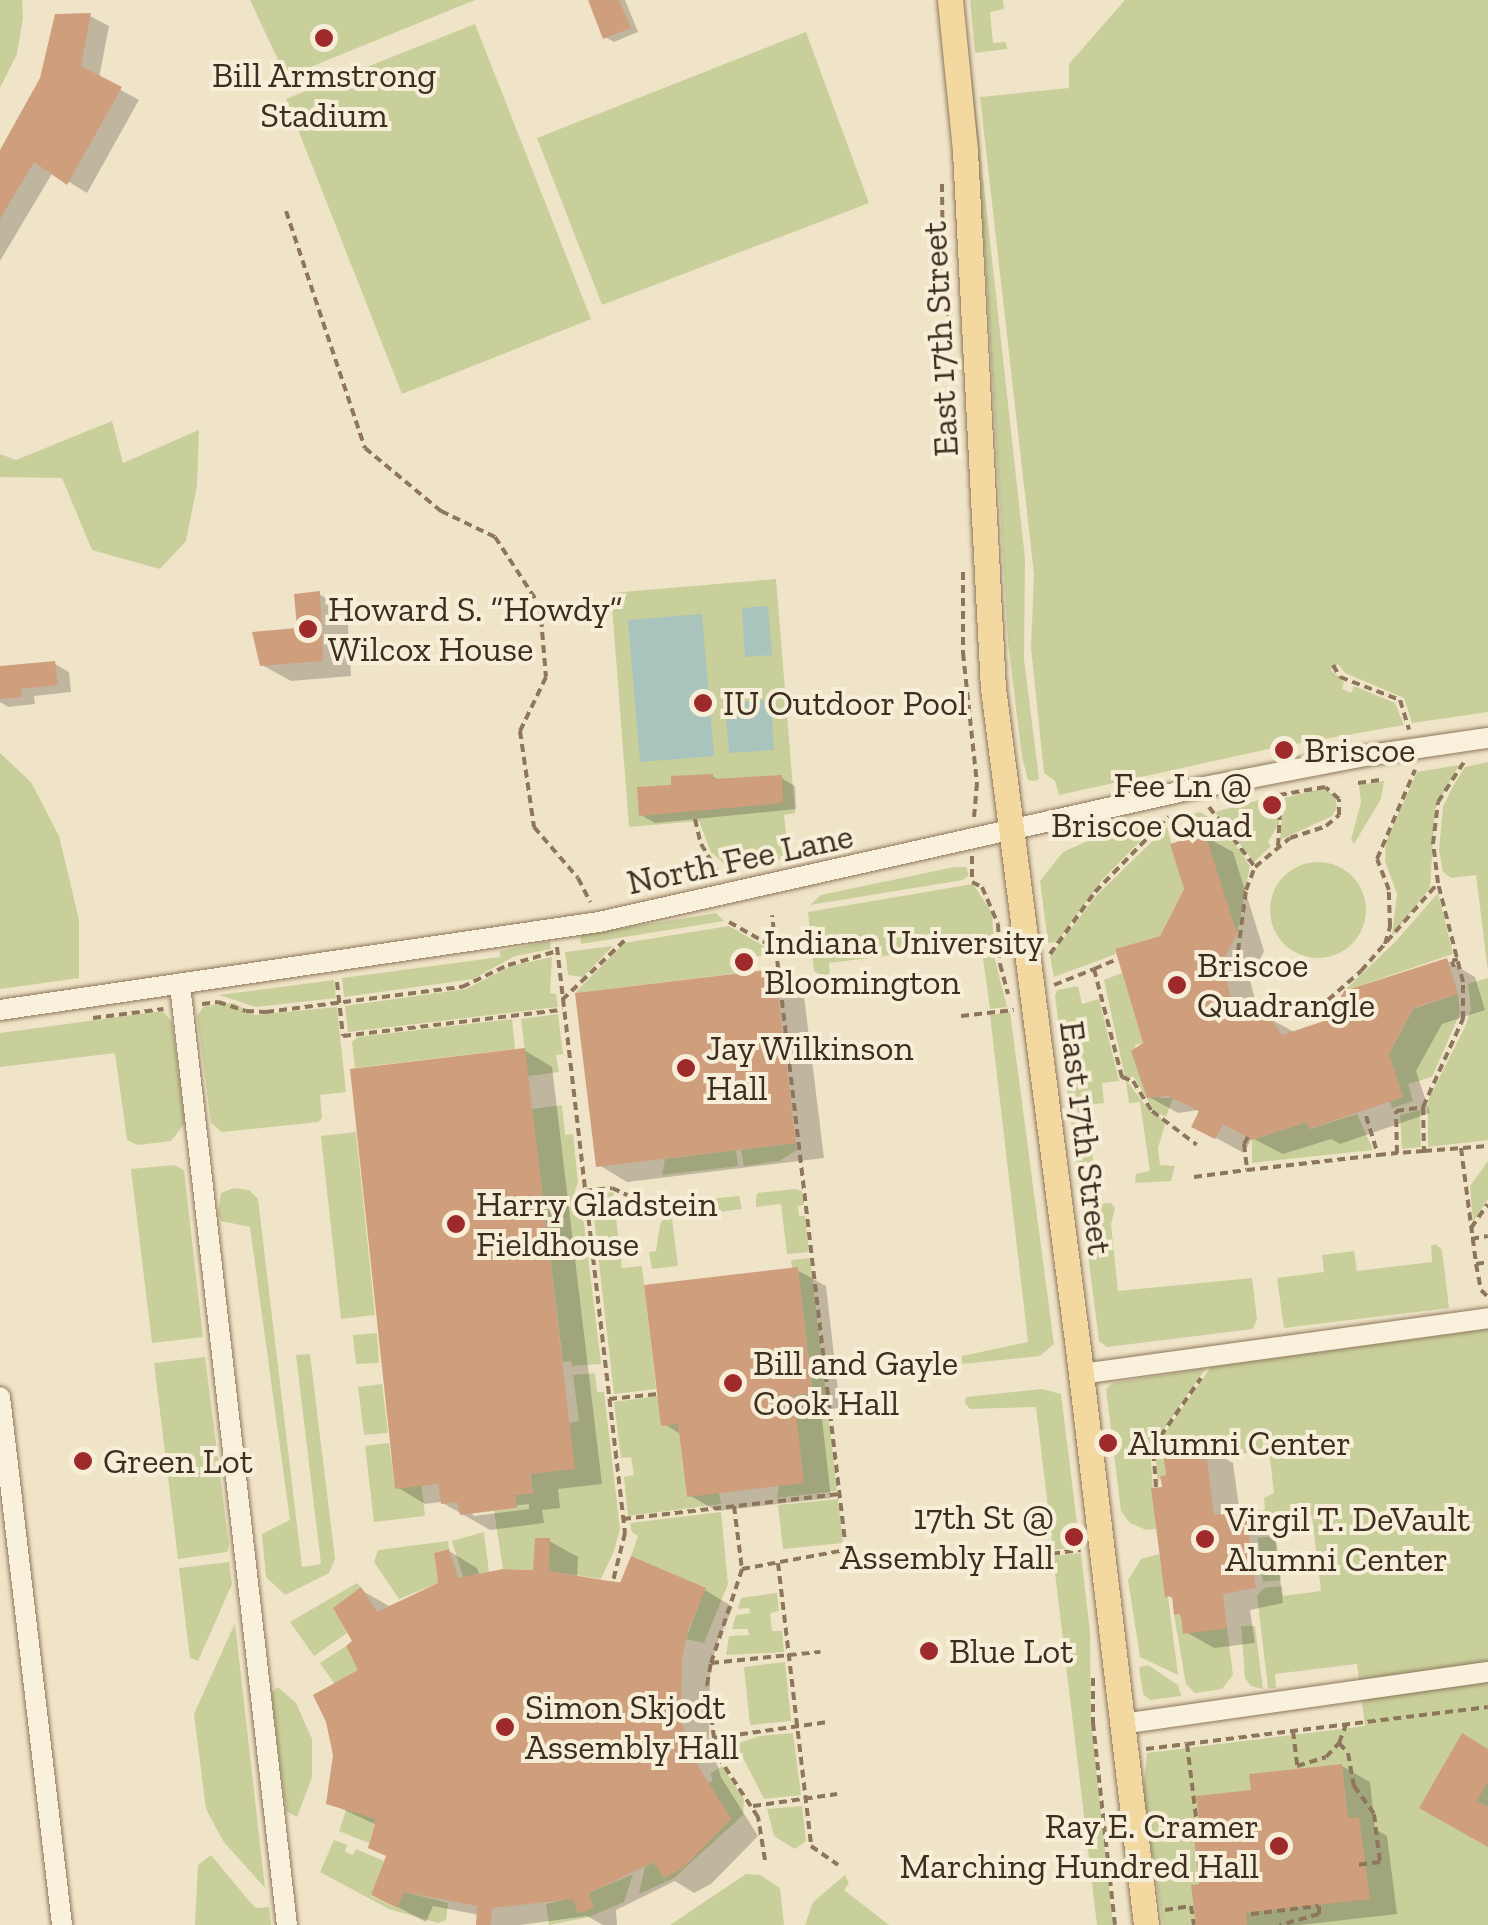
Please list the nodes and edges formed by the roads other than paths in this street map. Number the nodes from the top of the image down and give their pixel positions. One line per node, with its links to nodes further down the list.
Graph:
1 (950, 0): 3 (main road, East 17th Street)
2 (1488, 738): 3 (street, North Fee Lane)
3 (1012, 832): 4 (street, North Fee Lane); 7 (main road, East 17th Street)
4 (180, 984): 5 (street, North Fee Lane); 13 (street)
5 (0, 1010)
6 (1488, 1318): 7 (street)
7 (1082, 1374): 10 (main road, East 17th Street)
8 (0, 1397): 12 (street)
9 (1488, 1672): 10 (street)
10 (1122, 1724): 11 (main road, East 17th Street)
11 (1151, 1918)
12 (62, 1925)
13 (287, 1925)

